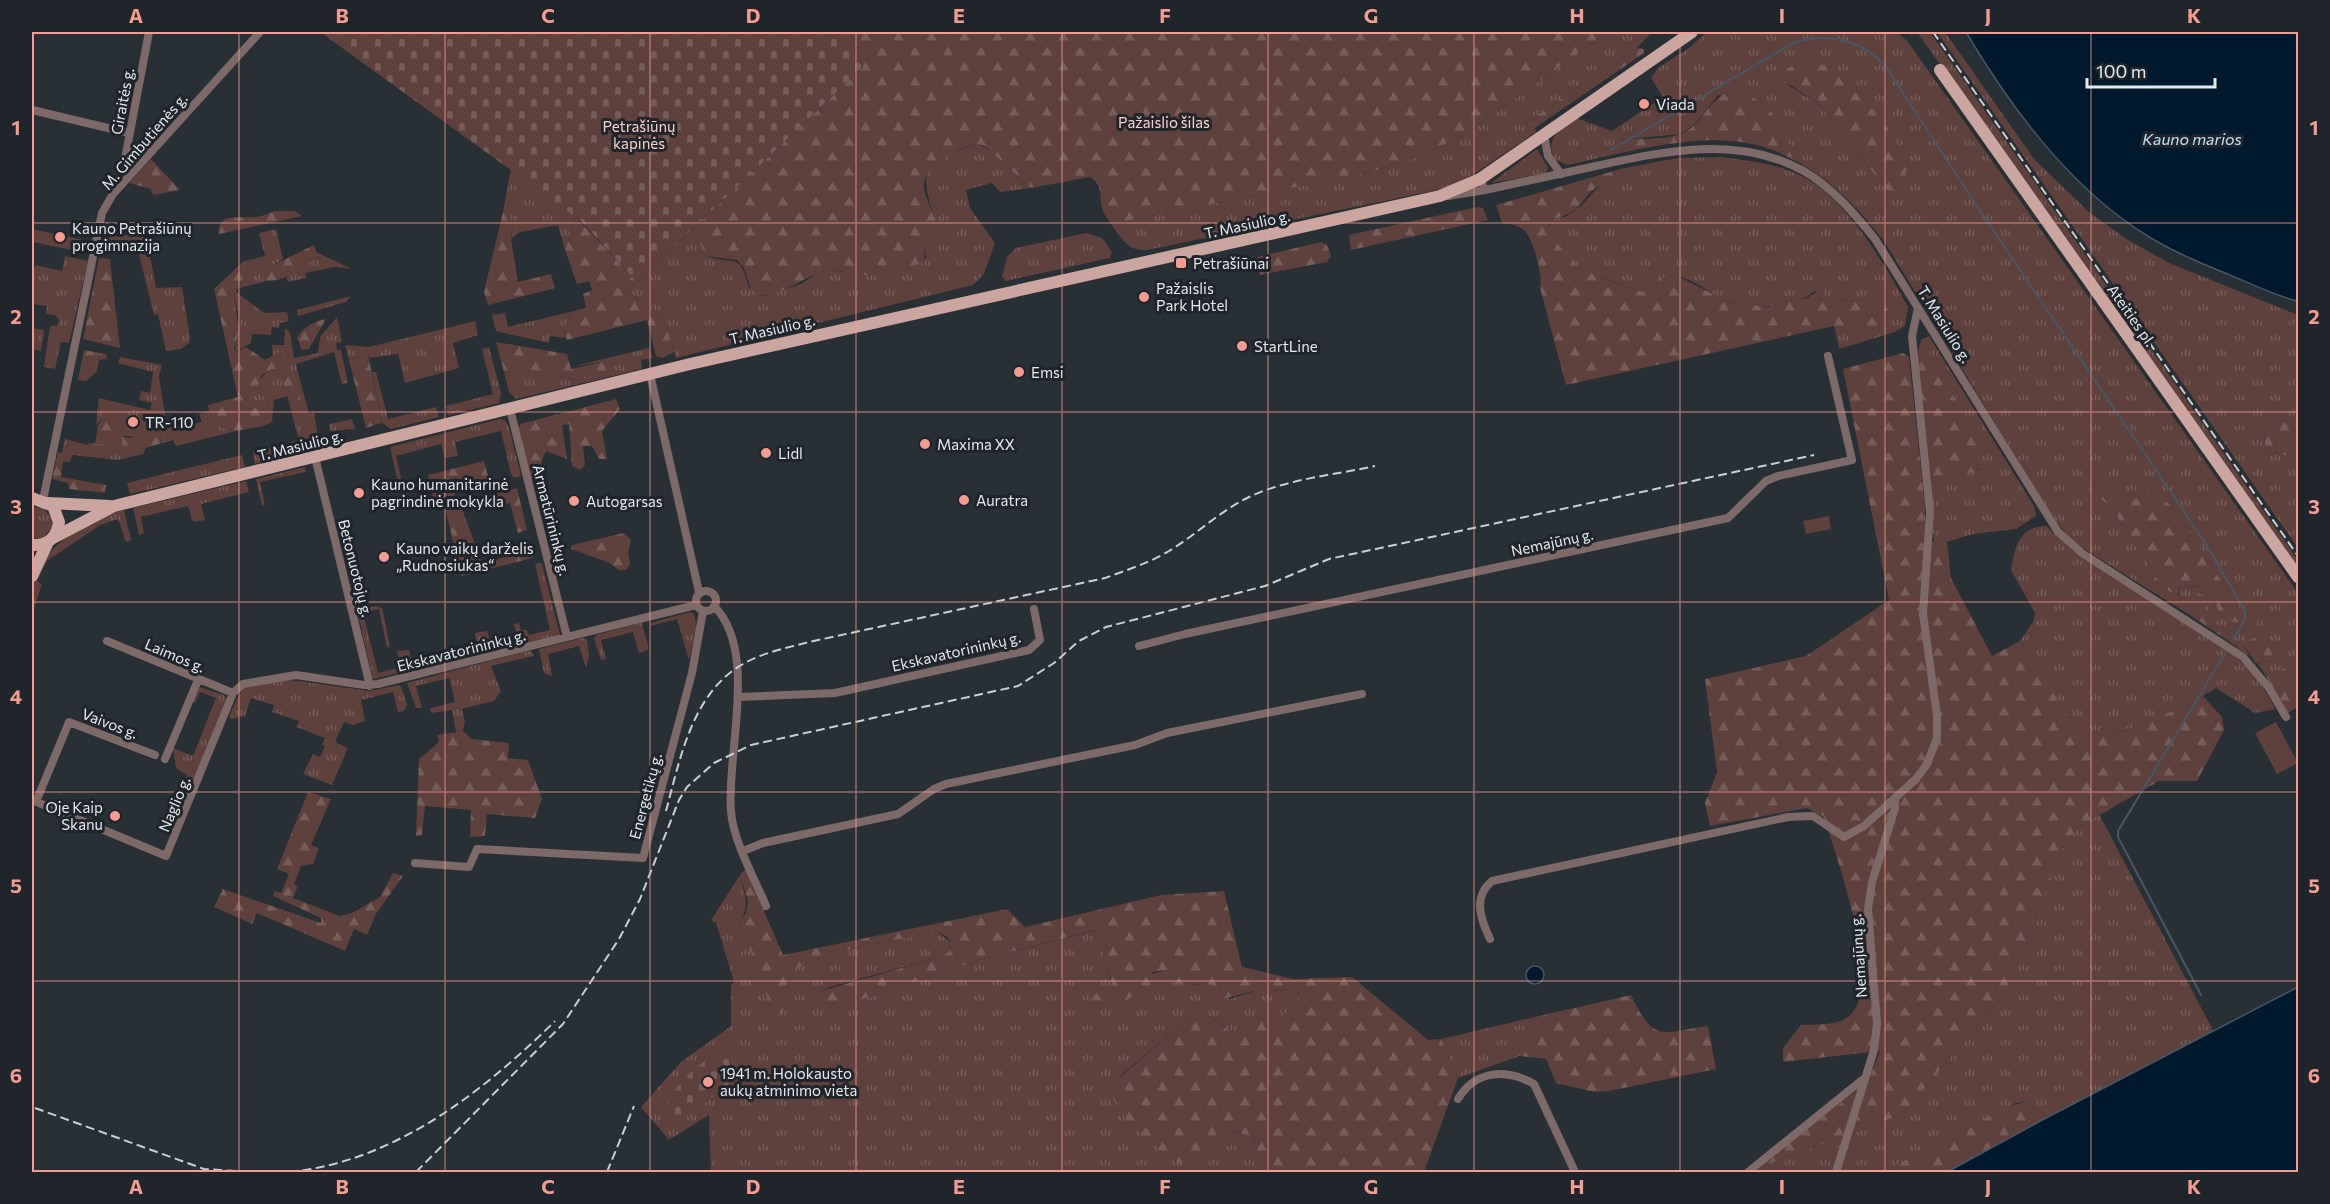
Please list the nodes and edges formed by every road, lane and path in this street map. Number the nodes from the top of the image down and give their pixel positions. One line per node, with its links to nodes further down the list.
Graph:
1 (149, 32): 6 (street, Giraitės g.)
2 (260, 32): 9 (street, M. Gimbutienės g.)
3 (1692, 32): 7 (main road, T. Masiulio g.)
4 (1940, 70): 21 (main road, Ateities pl.)
5 (32, 110): 6 (street)
6 (129, 133): 9 (street, Giraitės g.)
7 (1544, 135): 8 (street); 10 (main road, T. Masiulio g.)
8 (1561, 174): 10 (street, T. Masiulio g.); 11 (street, T. Masiulio g.)
9 (129, 176): 16 (street, M. Gimbutienės g.)
10 (1482, 185): 13 (main road, T. Masiulio g.)
11 (1918, 309): 35 (street, T. Masiulio g.); 38 (street)
12 (1828, 356): 29 (street, Nemajūnų g.)
13 (650, 374): 14 (main road, T. Masiulio g.); 22 (street)
14 (510, 409): 15 (main road, T. Masiulio g.); 27 (street, Armatūrininkų g.)
15 (315, 457): 17 (main road, T. Masiulio g.); 31 (street, Betonuotojų g.)
16 (38, 500): 17 (main road, T. Masiulio g.); 18 (main road)
17 (114, 506): 18 (main road, T. Masiulio g.)
18 (51, 540): 19 (main road, T. Masiulio g.); 20 (main road)
19 (32, 545)
20 (32, 576)
21 (2298, 577)
22 (699, 592): 23 (street); 24 (street)
23 (696, 604): 26 (street); 27 (street, Ekskavatorininkų g.)
24 (714, 606): 26 (street); 34 (street)
25 (1034, 609): 34 (street, Ekskavatorininkų g.)
26 (703, 611): 41 (street, Energetikų g.)
27 (567, 638): 31 (street, Ekskavatorininkų g.)
28 (107, 641): 30 (street, Laimos g.)
29 (1139, 646)
30 (198, 680): 32 (street, Laimos g.); 37 (street)
31 (370, 686): 32 (street, Ekskavatorininkų g.)
32 (233, 693): 39 (street, Naglio g.)
33 (1362, 694): 40 (street)
34 (738, 697): 40 (street)
35 (2286, 717)
36 (155, 755): 39 (street, Vaivos g.)
37 (165, 759)
38 (1895, 798): 43 (street); 44 (street, Nemajūnų g.)
39 (34, 801)
40 (743, 851): 42 (street)
41 (415, 863)
42 (766, 906)
43 (1490, 939)
44 (1862, 1080): 47 (street, Nemajūnų g.); 48 (street, Nemajūnų g.)
45 (1458, 1099): 46 (street)
46 (1575, 1173)
47 (1748, 1173)
48 (1836, 1173)

